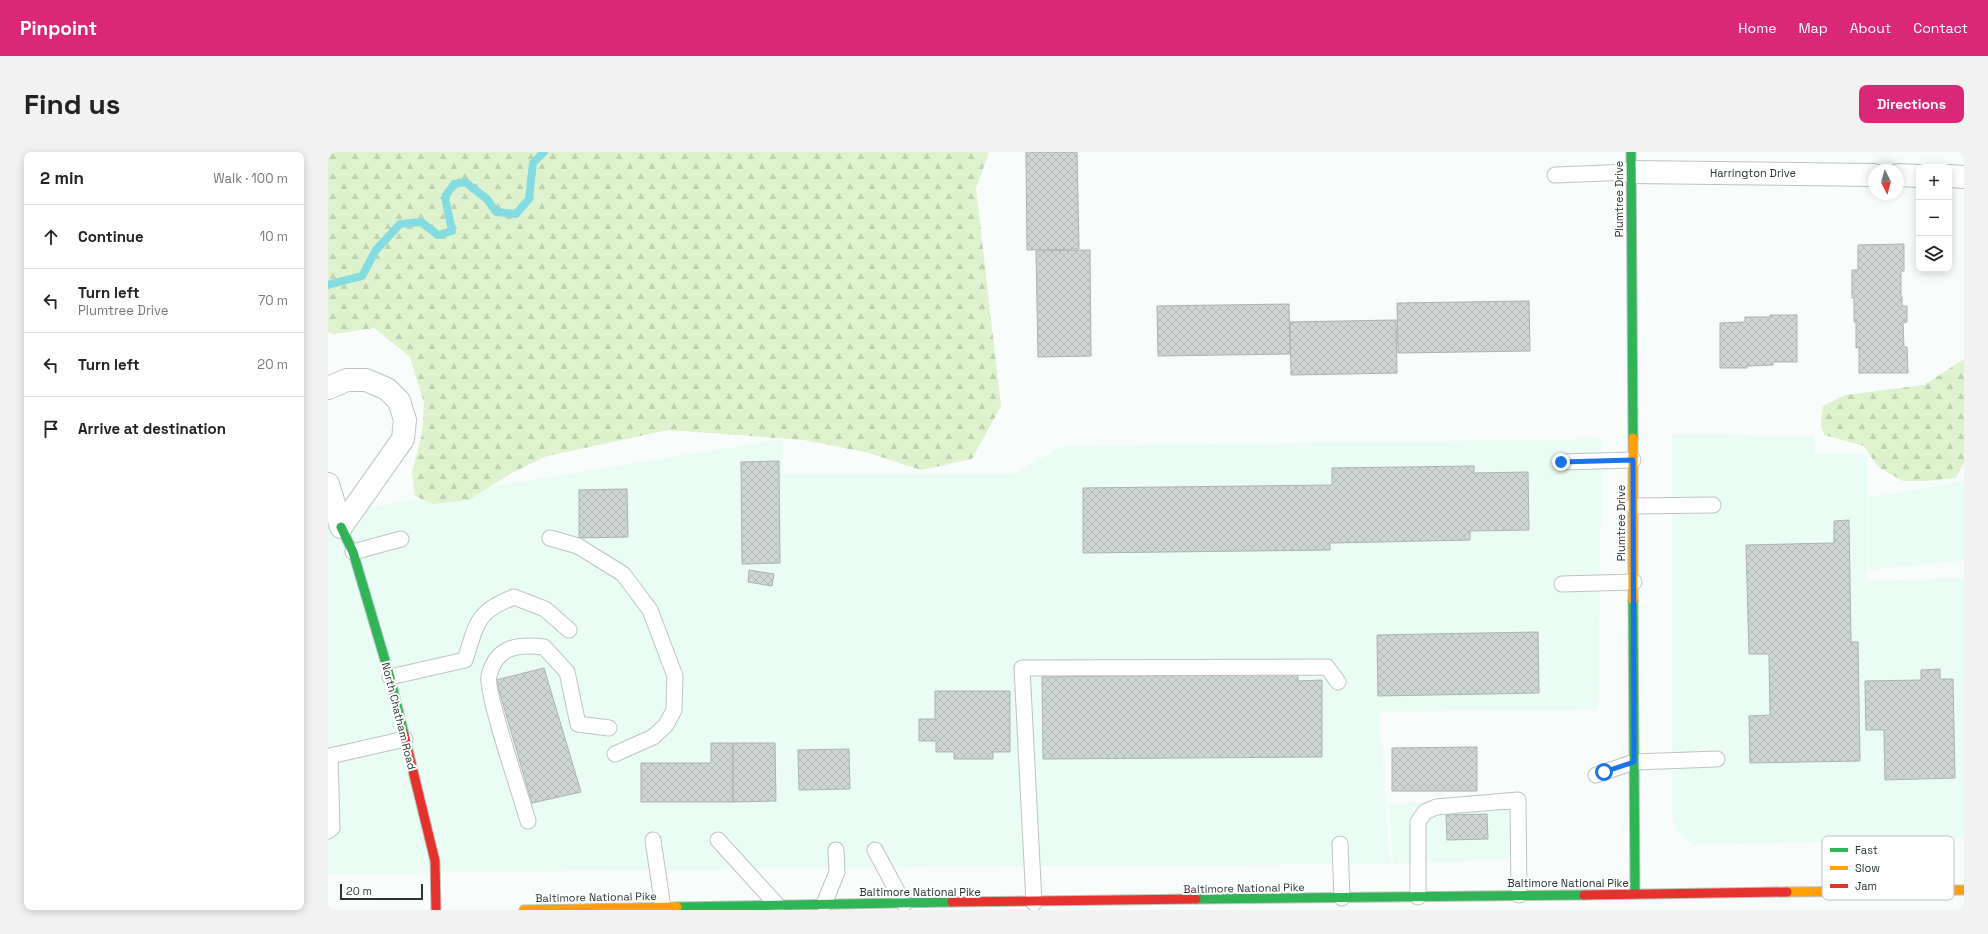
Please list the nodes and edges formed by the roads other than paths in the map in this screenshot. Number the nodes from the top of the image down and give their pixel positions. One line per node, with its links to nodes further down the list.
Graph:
1 (1631, 162): 2 (lane); 3 (street, Harrington Drive); 9 (main road, Plumtree Drive)
2 (1555, 175)
3 (1868, 175)
4 (1904, 175): 5 (street)
5 (1916, 176)
6 (1952, 176): 7 (street)
7 (1964, 177)
8 (328, 388): 14 (street)
9 (1633, 460): 10 (lane); 13 (main road, Plumtree Drive)
10 (1561, 462)
11 (328, 484): 14 (street, North Chatham Road)
12 (1713, 505): 13 (lane)
13 (1633, 506): 18 (main road, Plumtree Drive)
14 (341, 527): 17 (main road, North Chatham Road)
15 (550, 538): 25 (lane)
16 (401, 539): 17 (lane)
17 (353, 552): 21 (main road, North Chatham Road)
18 (1634, 582): 19 (lane); 27 (main road, Plumtree Drive)
19 (1562, 584)
20 (569, 630): 21 (lane)
21 (390, 677): 24 (main road, North Chatham Road)
22 (1338, 682): 43 (lane)
23 (608, 728): 29 (lane)
24 (405, 739): 30 (lane); 49 (main road, North Chatham Road)
25 (615, 754)
26 (1717, 759): 27 (lane)
27 (1634, 762): 28 (lane); 39 (main road, Plumtree Drive)
28 (1596, 775)
29 (528, 821)
30 (328, 831)
31 (653, 840): 48 (lane)
32 (718, 840): 47 (lane)
33 (1340, 844): 42 (lane)
34 (836, 850): 44 (lane)
35 (875, 850): 45 (lane)
36 (1954, 890): 37 (main road, Baltimore National Pike)
37 (1964, 890)
38 (1822, 892): 39 (main road, Baltimore National Pike)
39 (1635, 894): 40 (main road, Baltimore National Pike); 46 (main road)
40 (1519, 895): 41 (main road, Baltimore National Pike); 41 (lane)
41 (1418, 897): 42 (main road, Baltimore National Pike)
42 (1342, 898): 43 (main road, Baltimore National Pike)
43 (1034, 903): 45 (main road, Baltimore National Pike)
44 (824, 904): 45 (main road, Baltimore National Pike); 47 (main road, Baltimore National Pike)
45 (904, 904)
46 (1627, 905)
47 (778, 906): 48 (main road, Baltimore National Pike)
48 (663, 908): 50 (main road, Baltimore National Pike)
49 (436, 910)
50 (524, 910)

